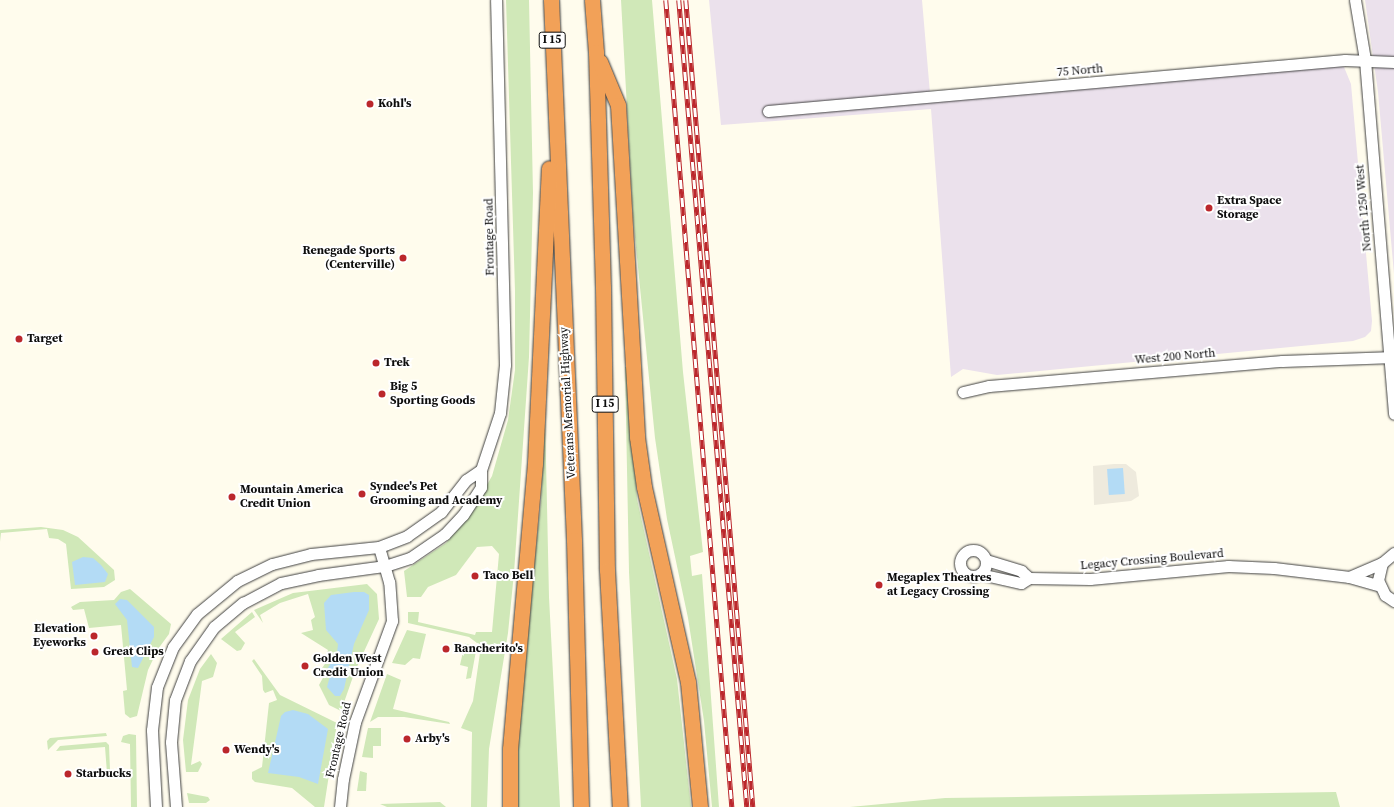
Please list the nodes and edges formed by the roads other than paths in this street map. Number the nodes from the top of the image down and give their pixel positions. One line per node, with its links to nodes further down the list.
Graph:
1 (496, 0): 13 (street, Frontage Road)
2 (551, 0): 8 (highway, Veterans Memorial Highway / I 15)
3 (592, 0): 5 (highway, I 15)
4 (1355, 0): 6 (street, North 1250 West)
5 (596, 52): 31 (highway, I 15); 32 (highway)
6 (1364, 60): 7 (street, 75 North); 9 (street, 75 North); 10 (street, North 1250 West)
7 (1394, 62)
8 (554, 80): 24 (highway); 30 (highway, Veterans Memorial Highway / I 15)
9 (768, 111)
10 (1392, 357): 11 (street, West 200 North); 12 (street, North 1250 West)
11 (963, 392)
12 (1394, 414)
13 (481, 470): 14 (street); 18 (street, Frontage Road)
14 (379, 547): 18 (street, Frontage Road); 25 (street)
15 (1394, 553): 17 (street)
16 (986, 560): 19 (street); 19 (street, Legacy Crossing Boulevard); 21 (street, Legacy Crossing Boulevard)
17 (1382, 563): 20 (street); 22 (street)
18 (385, 566): 26 (street); 27 (street, Frontage Road)
19 (980, 574): 21 (street, Legacy Crossing Boulevard)
20 (1349, 577): 21 (street, Legacy Crossing Boulevard); 22 (street, Legacy Crossing Boulevard)
21 (1029, 578)
22 (1380, 586): 23 (street)
23 (1394, 601)
24 (514, 703): 28 (highway); 29 (highway)
25 (156, 807)
26 (176, 807)
27 (340, 807)
28 (502, 807)
29 (510, 807)
30 (581, 807)
31 (620, 807)
32 (700, 807)

